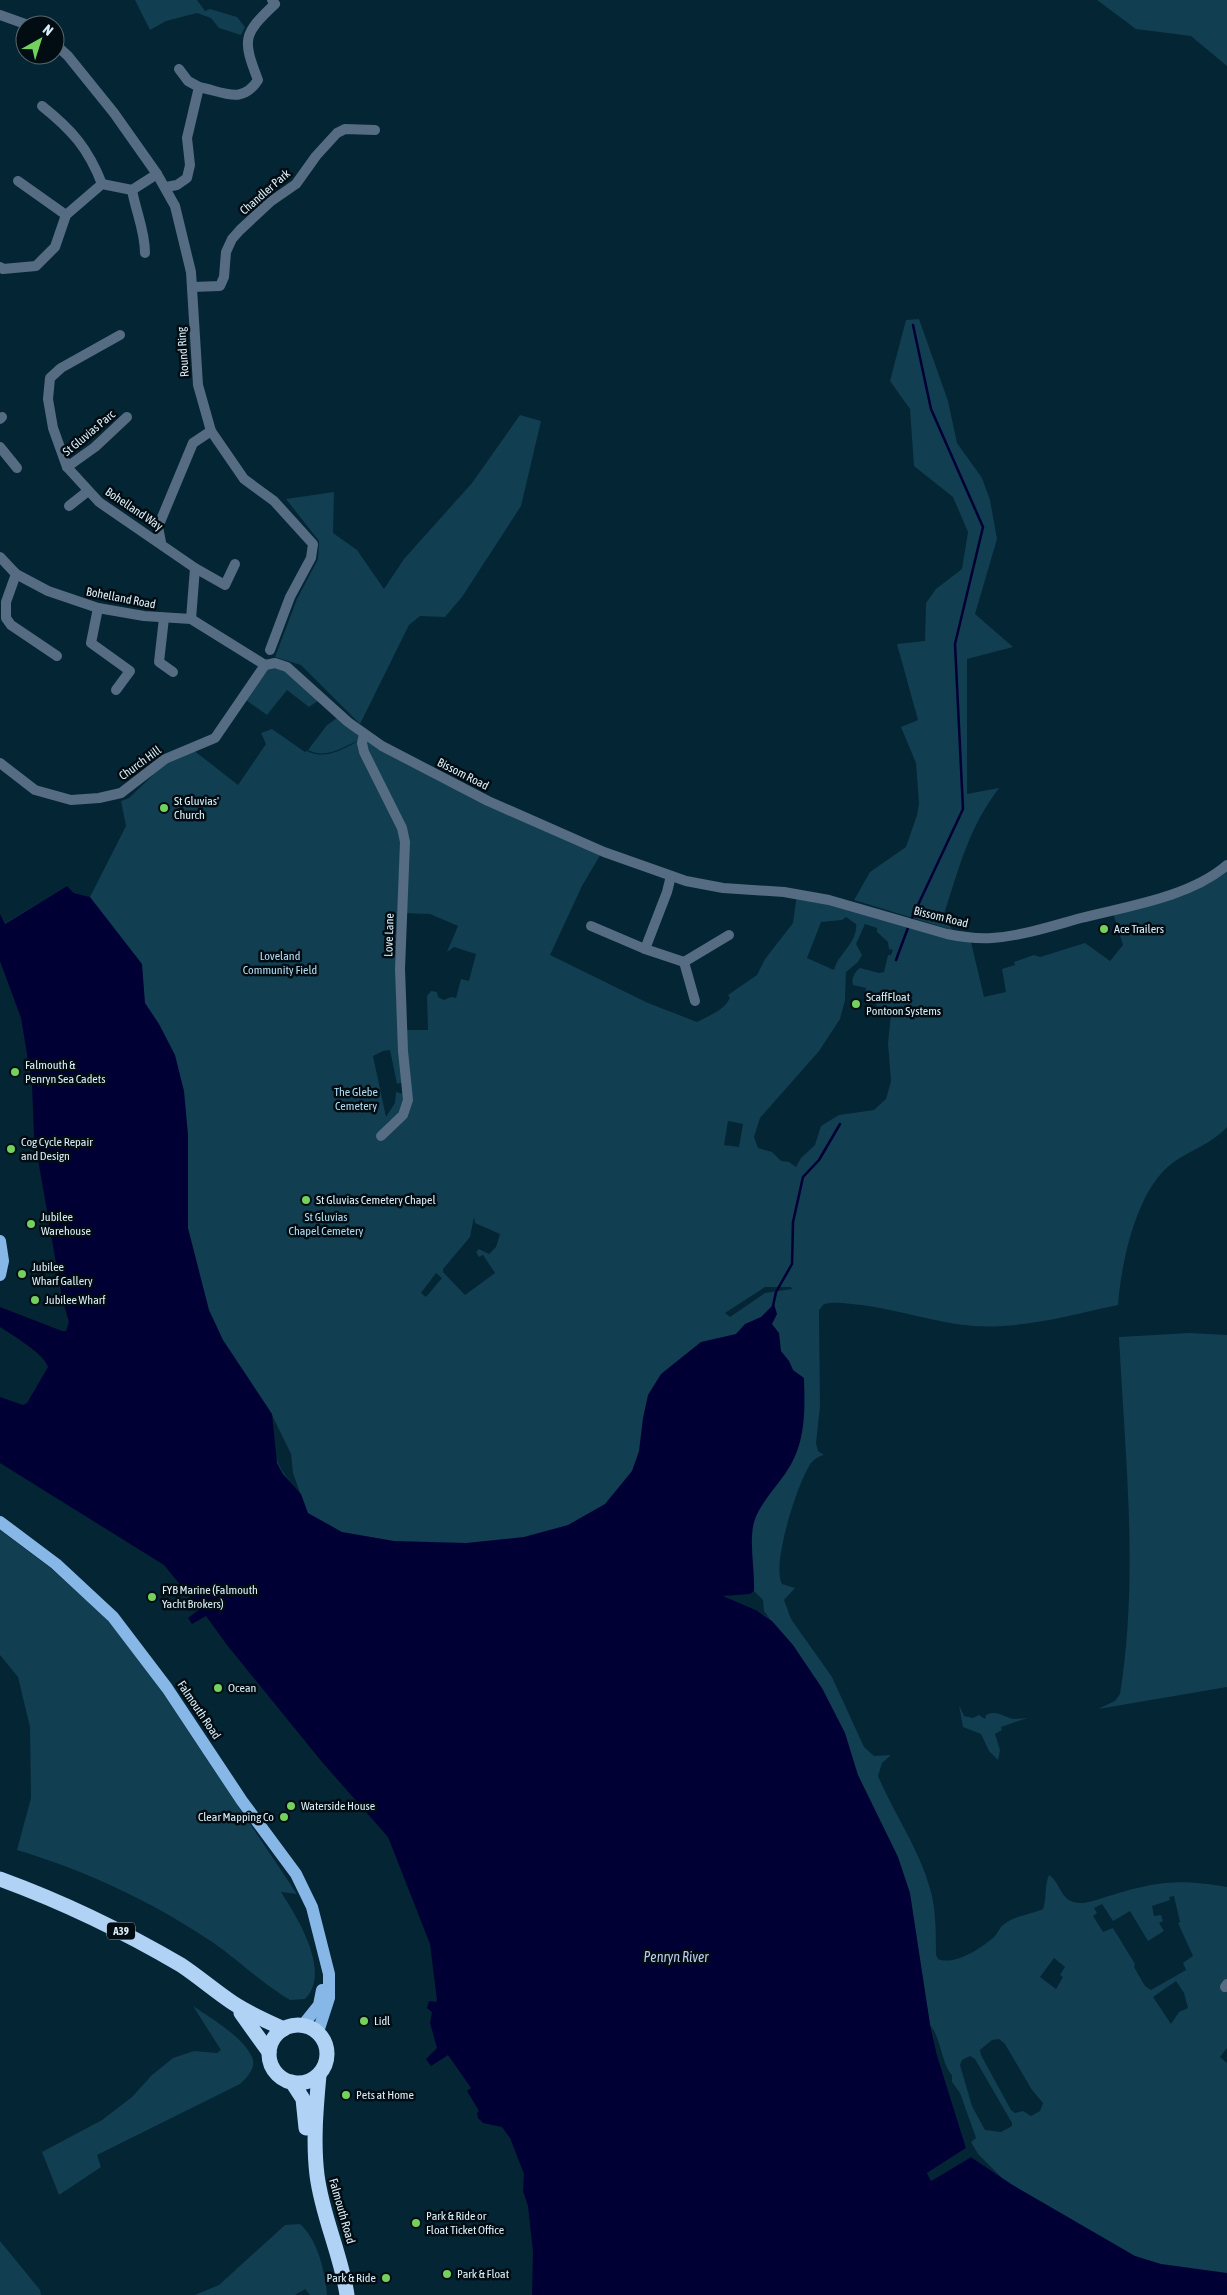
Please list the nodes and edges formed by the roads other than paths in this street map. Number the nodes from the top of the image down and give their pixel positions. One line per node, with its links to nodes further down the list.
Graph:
1 (276, 5): 6 (street)
2 (0, 15): 3 (street)
3 (15, 20)
4 (65, 53): 9 (street, Round Ring)
5 (179, 68): 6 (street)
6 (199, 86): 12 (street)
7 (42, 106): 11 (street)
8 (375, 130): 17 (street, Chandler Park)
9 (157, 174): 12 (street, Round Ring); 13 (street)
10 (18, 181): 14 (street)
11 (102, 184): 13 (street); 14 (street)
12 (166, 187): 17 (street, Round Ring)
13 (132, 190): 15 (street)
14 (66, 215): 16 (street)
15 (145, 253)
16 (0, 267)
17 (192, 287): 20 (street, Round Ring)
18 (120, 335): 22 (street, Bohelland Way)
19 (127, 418): 22 (street, St Gluvias Parc)
20 (211, 430): 26 (street); 34 (street, Round Ring)
21 (0, 447): 23 (street)
22 (67, 467): 24 (street, Bohelland Way)
23 (16, 468)
24 (88, 491): 25 (street); 26 (street, Bohelland Way)
25 (69, 506)
26 (161, 542): 29 (street, Bohelland Way)
27 (0, 557): 30 (street, Bohelland Road)
28 (235, 564): 29 (street, Bohelland Way)
29 (195, 568): 33 (street)
30 (16, 574): 31 (street, Bohelland Road); 35 (street)
31 (98, 608): 32 (street, Bohelland Road); 38 (street)
32 (164, 618): 33 (street, Bohelland Road); 37 (street)
33 (191, 619): 36 (street, Bohelland Road)
34 (270, 650)
35 (57, 656)
36 (265, 665): 39 (street, Bissom Road); 40 (street, Church Hill)
37 (173, 672)
38 (116, 690)
39 (364, 734): 42 (street, Bissom Road); 48 (street, Love Lane)
40 (0, 763)
41 (1227, 865): 42 (street, Bissom Road)
42 (671, 876): 45 (street)
43 (591, 926): 45 (street)
44 (730, 935): 46 (street)
45 (645, 948): 46 (street)
46 (684, 962): 47 (street)
47 (695, 1000)
48 (381, 1136)
49 (0, 1241): 50 (main road)
50 (0, 1275)
51 (0, 1522): 53 (main road, Falmouth Road)
52 (0, 1879): 54 (highway, A39)
53 (323, 1952): 55 (main road, Falmouth Road); 57 (main road, Falmouth Road)
54 (232, 2002): 56 (highway, A39); 58 (highway, A39)
55 (303, 2025): 56 (highway); 57 (highway)
56 (284, 2029): 58 (highway)
57 (318, 2032): 59 (highway, Falmouth Road)
58 (269, 2052): 60 (highway, Falmouth Road)
59 (319, 2075): 60 (highway); 62 (highway, Falmouth Road)
60 (292, 2082): 61 (highway, Falmouth Road)
61 (338, 2295)
62 (347, 2295)

